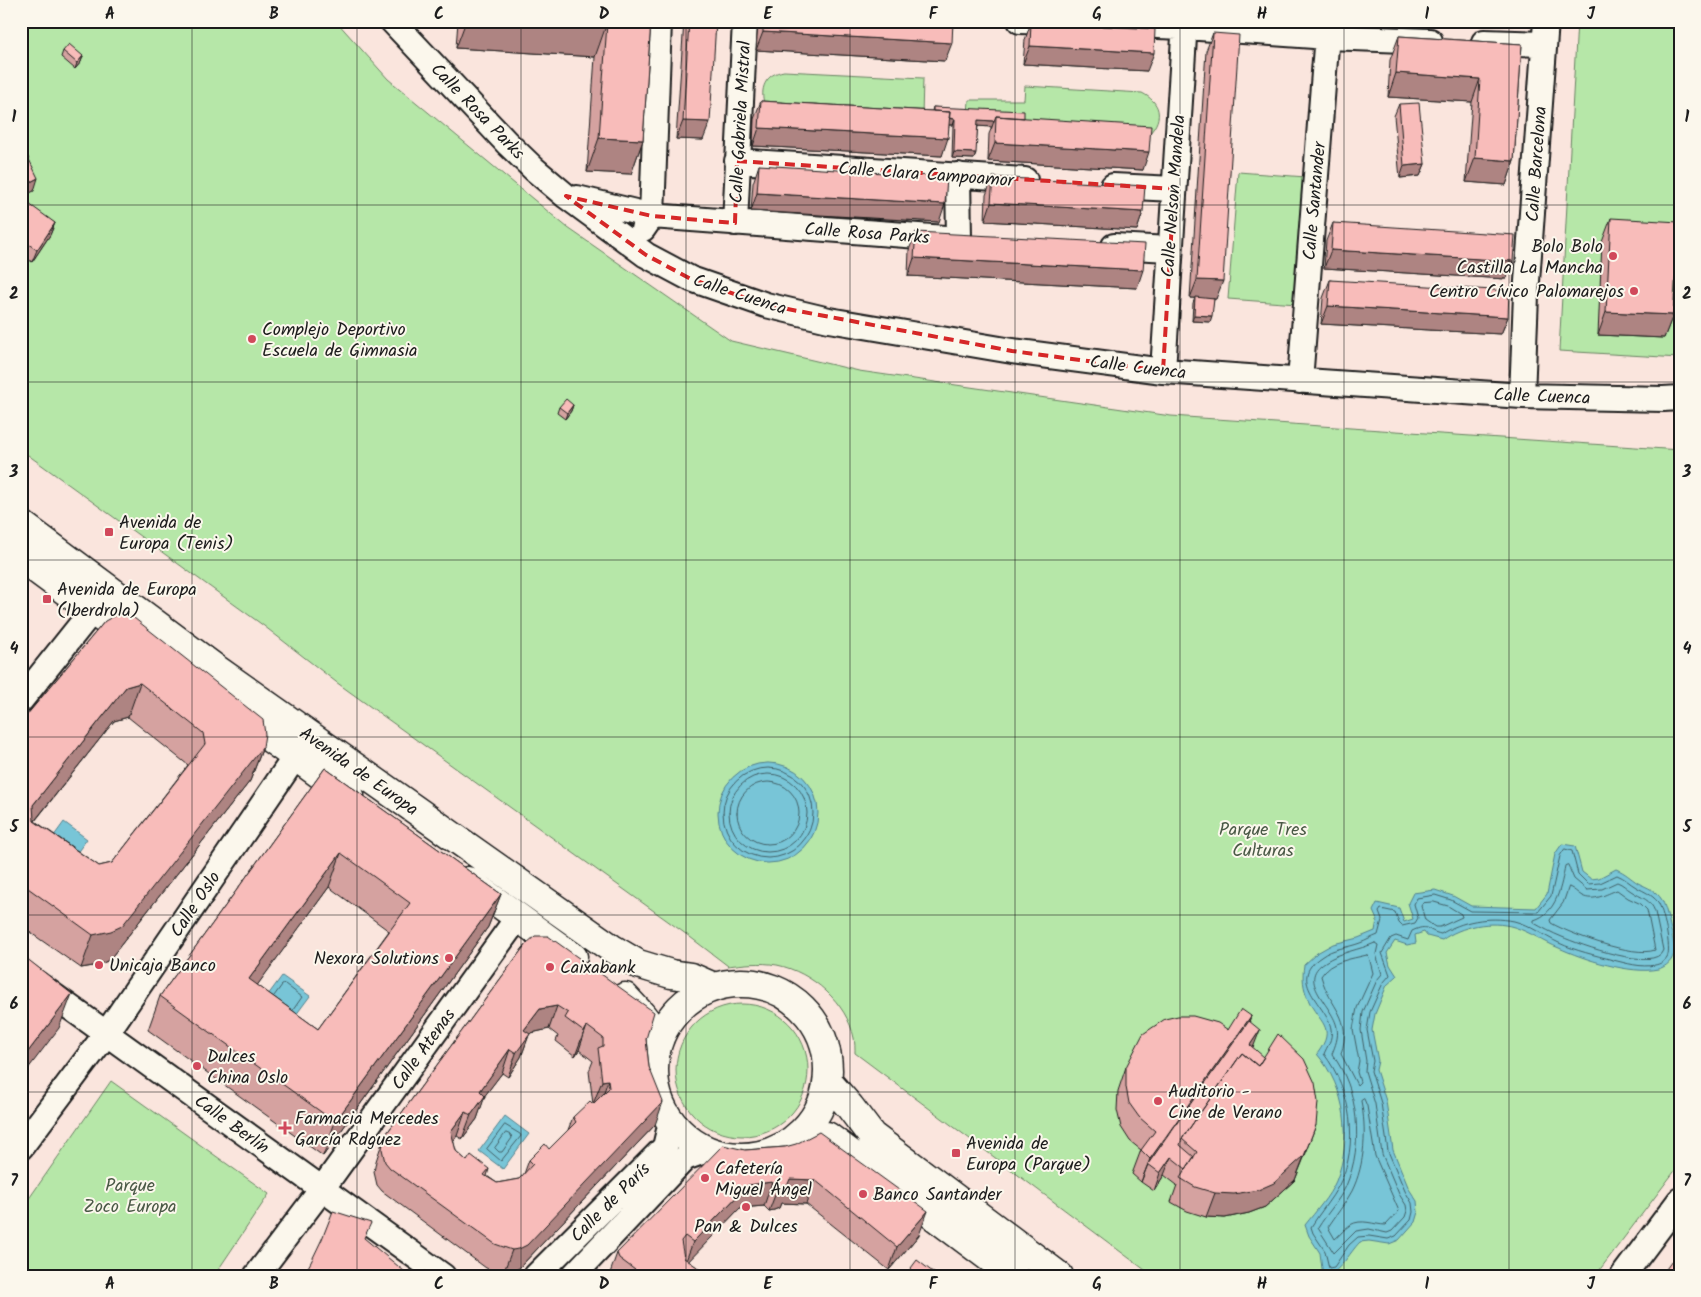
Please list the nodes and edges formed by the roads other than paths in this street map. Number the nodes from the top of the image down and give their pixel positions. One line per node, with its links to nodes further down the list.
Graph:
1 (392, 21): 13 (street, Calle Rosa Parks)
2 (659, 21): 14 (street)
3 (745, 21): 8 (street, Calle Gabriela Mistral)
4 (1020, 21): 5 (street)
5 (1185, 24): 6 (street); 12 (street, Calle Nelson Mandela)
6 (1328, 29): 7 (street); 20 (street, Calle Santander)
7 (1545, 32): 21 (street, Calle Barcelona)
8 (737, 161): 9 (street, Calle Clara Campoamor); 15 (street, Calle Gabriela Mistral)
9 (958, 175): 10 (street, Calle Clara Campoamor); 15 (street, Calle Rosa Parks)
10 (1046, 182)
11 (1093, 184): 12 (street)
12 (1174, 189): 18 (street, Calle Nelson Mandela)
13 (566, 196): 14 (street, Calle Rosa Parks); 16 (street, Calle Rosa Parks)
14 (652, 216): 15 (street, Calle Rosa Parks); 16 (street)
15 (735, 223)
16 (631, 244): 19 (street, Calle Cuenca)
17 (1092, 245): 18 (street)
18 (1169, 249): 19 (street, Calle Nelson Mandela)
19 (1163, 372): 20 (street, Calle Cuenca)
20 (1300, 381): 21 (street, Calle Cuenca)
21 (1522, 396): 22 (street, Calle Cuenca)
22 (1674, 402)
23 (21, 524): 34 (main road, Avenida de Europa)
24 (21, 558): 25 (main road)
25 (92, 611): 26 (main road); 27 (street)
26 (154, 656)
27 (21, 700)
28 (217, 700): 29 (main road, Avenida de Europa)
29 (295, 756): 30 (main road, Avenida de Europa); 35 (street, Calle Oslo)
30 (373, 813)
31 (445, 865): 32 (main road)
32 (518, 917): 36 (main road); 42 (street, Calle Atenas)
33 (21, 972): 35 (street, Calle Berlín)
34 (714, 987): 36 (main road); 37 (main road)
35 (106, 1034): 40 (street, Calle Oslo); 42 (street, Calle Berlín)
36 (660, 1038): 38 (main road)
37 (828, 1082): 39 (main road); 49 (main road)
38 (671, 1122): 41 (main road); 46 (street, Calle de París)
39 (799, 1135): 41 (main road); 48 (main road)
40 (21, 1147)
41 (707, 1150): 47 (street, Calle de París)
42 (322, 1188): 44 (street, Calle Atenas); 45 (street, Calle Berlín)
43 (1680, 1200): 50 (street)
44 (256, 1276)
45 (443, 1276)
46 (536, 1276)
47 (572, 1276)
48 (1014, 1276)
49 (1059, 1276)
50 (1623, 1276)

